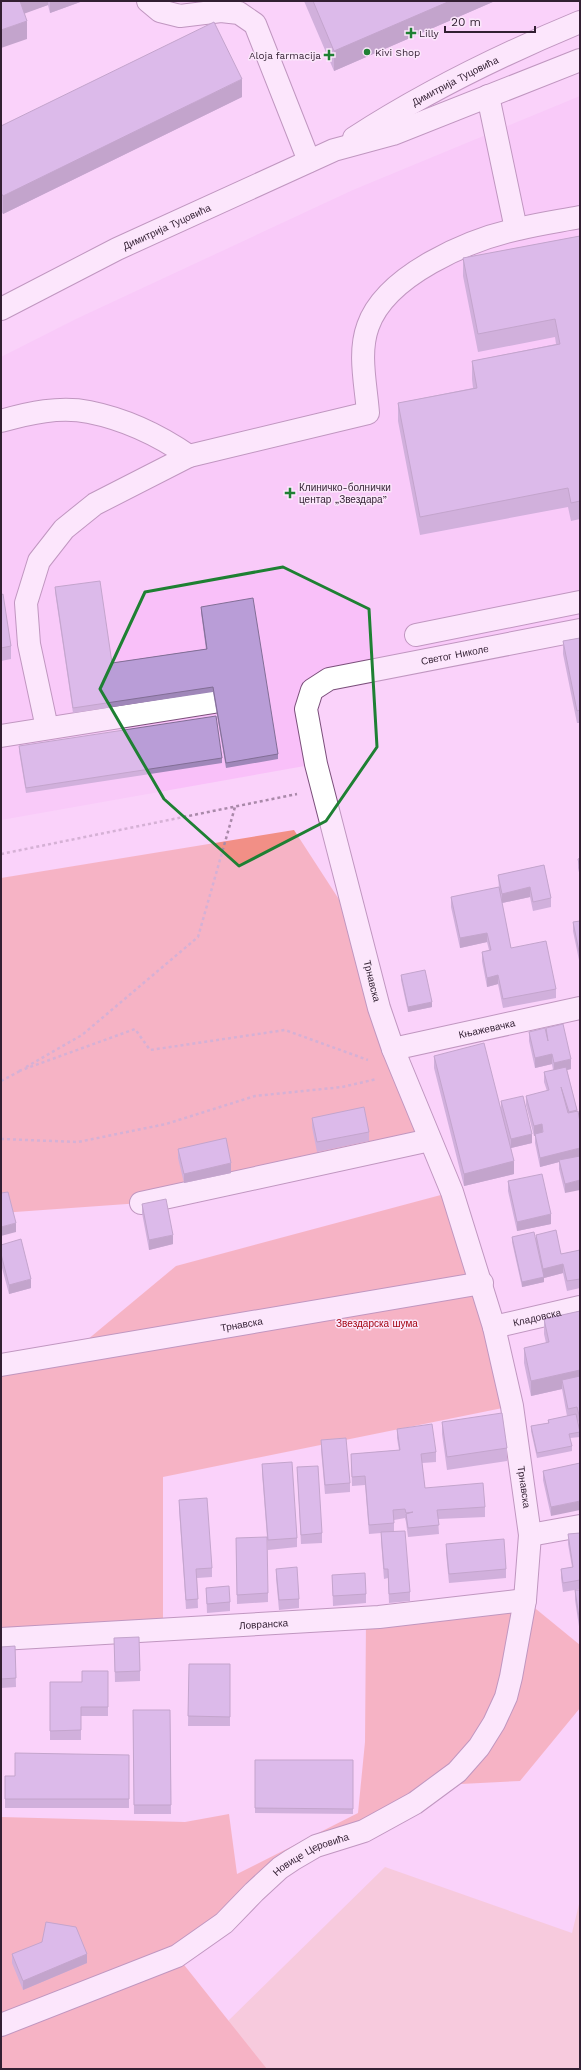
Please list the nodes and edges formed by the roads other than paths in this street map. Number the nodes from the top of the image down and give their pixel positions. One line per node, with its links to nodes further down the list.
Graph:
1 (148, 1): 6 (street)
2 (580, 22): 5 (street, Димитрија Туцовића)
3 (580, 60): 4 (street, Димитрија Туцовића)
4 (488, 96): 5 (street, Димитрија Туцовића); 8 (street)
5 (334, 150): 6 (street, Димитрија Туцовића)
6 (309, 161): 9 (street, Димитрија Туцовића)
7 (580, 217): 8 (street)
8 (516, 229): 11 (street)
9 (1, 309)
10 (1, 421): 11 (street)
11 (189, 456): 17 (street)
12 (580, 602): 14 (street)
13 (580, 630): 15 (street, Светог Николе)
14 (416, 635)
15 (329, 679): 20 (street, Трнавска)
16 (214, 702): 17 (street)
17 (47, 728): 18 (street)
18 (1, 736)
19 (580, 1008): 20 (street, Књажевачка)
20 (393, 1049): 21 (street, Трнавска)
21 (430, 1140): 22 (street); 23 (street, Трнавска)
22 (141, 1203)
23 (482, 1283): 25 (street, Трнавска); 26 (street, Трнавска)
24 (580, 1308): 25 (street, Кладовска)
25 (494, 1328): 28 (street, Трнавска)
26 (1, 1365)
27 (580, 1526): 28 (street)
28 (530, 1535): 29 (street, Трнавска)
29 (525, 1600): 30 (street, Ловранска); 31 (street, Новице Церовића)
30 (1, 1639)
31 (1, 2026)

